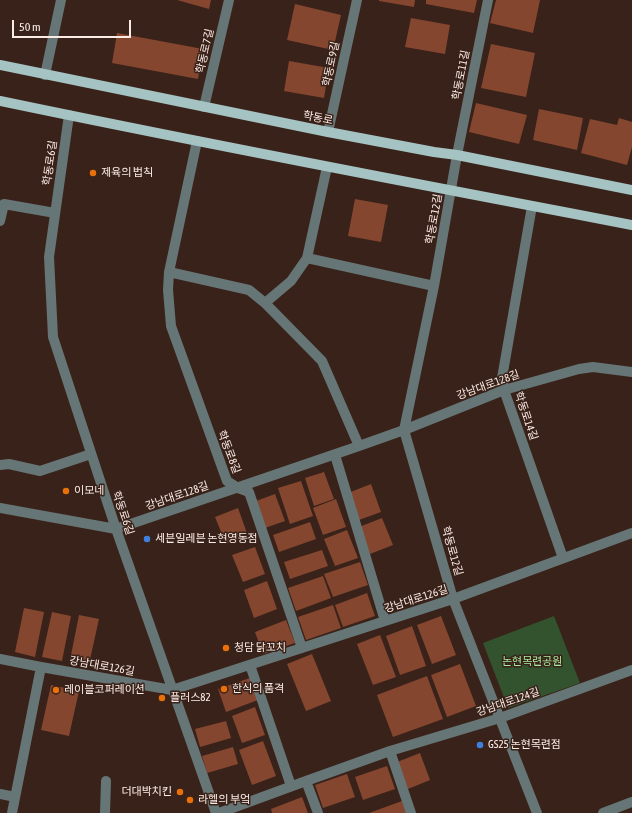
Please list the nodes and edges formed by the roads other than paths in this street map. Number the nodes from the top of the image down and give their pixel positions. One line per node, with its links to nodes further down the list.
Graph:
1 (61, 0): 6 (street)
2 (229, 0): 8 (street, 학동로7길)
3 (357, 0): 10 (street, 학동로9길)
4 (488, 0): 12 (street, 학동로11길)
5 (0, 65): 6 (main road, 학동로)
6 (45, 75): 8 (main road, 학동로)
7 (0, 101): 9 (main road)
8 (204, 107): 10 (main road, 학동로)
9 (69, 115): 11 (main road); 17 (street, 학동로6길)
10 (328, 132): 12 (main road, 학동로)
11 (197, 141): 13 (main road); 21 (street, 학동로8길)
12 (457, 155): 14 (street, 학동로12길); 15 (main road, 학동로)
13 (327, 167): 14 (main road); 20 (street)
14 (451, 190): 16 (main road); 22 (street, 학동로12길)
15 (632, 190)
16 (532, 206): 19 (main road); 25 (street, 학동로14길)
17 (55, 213): 18 (street); 28 (street, 학동로6길)
18 (0, 221)
19 (632, 225)
20 (307, 258): 22 (street); 23 (street)
21 (170, 272): 23 (street); 31 (street, 학동로8길)
22 (434, 286): 26 (street, 학동로12길)
23 (265, 303): 27 (street)
24 (632, 372): 25 (street, 강남대로128길)
25 (504, 390): 26 (street, 강남대로128길); 35 (street, 학동로14길)
26 (404, 430): 27 (street, 강남대로128길); 36 (street, 학동로12길)
27 (359, 446): 29 (street, 강남대로128길)
28 (91, 454): 30 (street); 33 (street, 학동로6길)
29 (335, 455): 31 (street, 강남대로128길); 37 (street)
30 (0, 465)
31 (238, 488): 33 (street, 강남대로128길); 38 (street, 학동로8길)
32 (0, 508): 33 (street, 강남대로128길)
33 (116, 529): 43 (street, 학동로6길)
34 (632, 533): 35 (street, 강남대로126길)
35 (563, 558): 36 (street, 강남대로126길)
36 (453, 599): 37 (street, 강남대로126길); 44 (street, 학동로12길)
37 (385, 621): 38 (street, 강남대로126길)
38 (302, 648): 40 (street, 강남대로126길)
39 (0, 658): 41 (street, 강남대로126길)
40 (250, 665): 43 (street, 강남대로126길); 48 (street)
41 (41, 667): 43 (street, 강남대로126길); 50 (street)
42 (632, 670): 44 (street, 강남대로124길)
43 (172, 690): 54 (street, 학동로6길)
44 (500, 718): 45 (street, 강남대로124길); 57 (street, 학동로12길)
45 (390, 751): 47 (street, 강남대로124길); 56 (street)
46 (106, 781): 53 (street)
47 (306, 781): 48 (street, 강남대로124길); 55 (street)
48 (291, 786): 54 (street, 강남대로124길)
49 (0, 794): 50 (street)
50 (15, 797): 52 (street)
51 (632, 802): 58 (street)
52 (12, 813)
53 (106, 813)
54 (218, 813)
55 (318, 813)
56 (411, 813)
57 (537, 813)
58 (603, 813)

